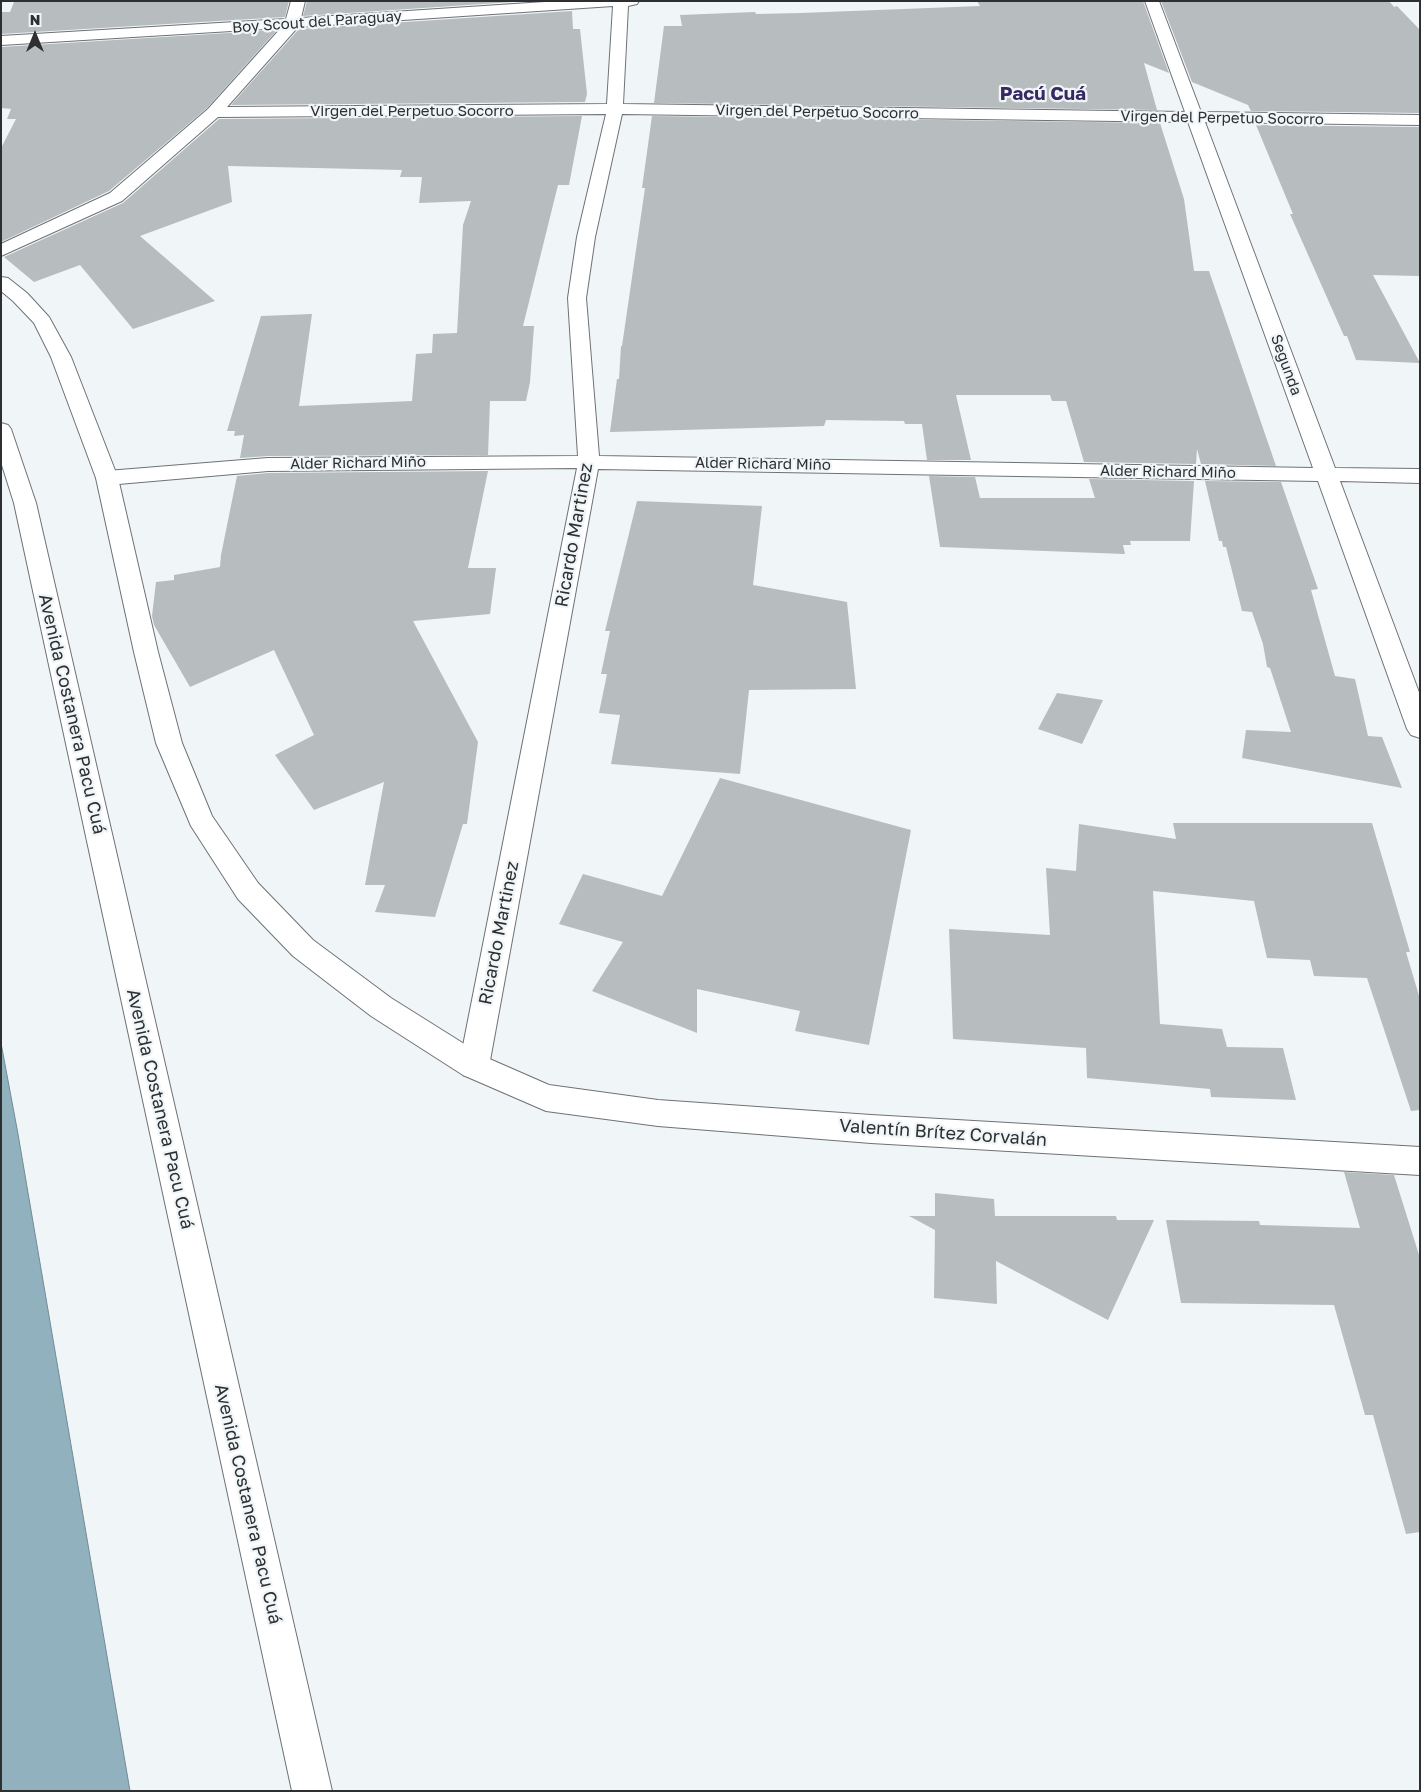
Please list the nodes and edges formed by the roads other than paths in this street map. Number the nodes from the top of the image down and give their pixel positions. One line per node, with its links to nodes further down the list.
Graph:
1 (298, 1): 5 (street)
2 (632, 1): 4 (street, Boy Scout del Paraguay)
3 (1152, 1): 9 (street, Segunda)
4 (621, 2): 5 (street, Boy Scout del Paraguay); 7 (street, Ricardo Martinez)
5 (292, 24): 6 (street, Boy Scout del Paraguay); 8 (street)
6 (1, 40)
7 (615, 109): 8 (street, Virgen del Perpetuo Socorro); 9 (street, Virgen del Perpetuo Socorro); 14 (street, Ricardo Martinez)
8 (214, 112): 11 (street)
9 (1195, 118): 10 (street, Virgen del Perpetuo Socorro); 15 (street, Segunda)
10 (1420, 120)
11 (1, 251)
12 (1, 282): 17 (street)
13 (1, 429): 21 (street, Avenida Costanera Pacu Cuá)
14 (590, 461): 15 (street, Alder Richard Miño); 17 (street, Alder Richard Miño); 19 (street, Ricardo Martinez)
15 (1326, 475): 16 (street, Alder Richard Miño); 18 (street, Segunda)
16 (1420, 476)
17 (107, 478): 19 (street)
18 (1420, 729)
19 (474, 1066): 20 (street, Valentín Brítez Corvalán)
20 (1420, 1161)
21 (312, 1791)

